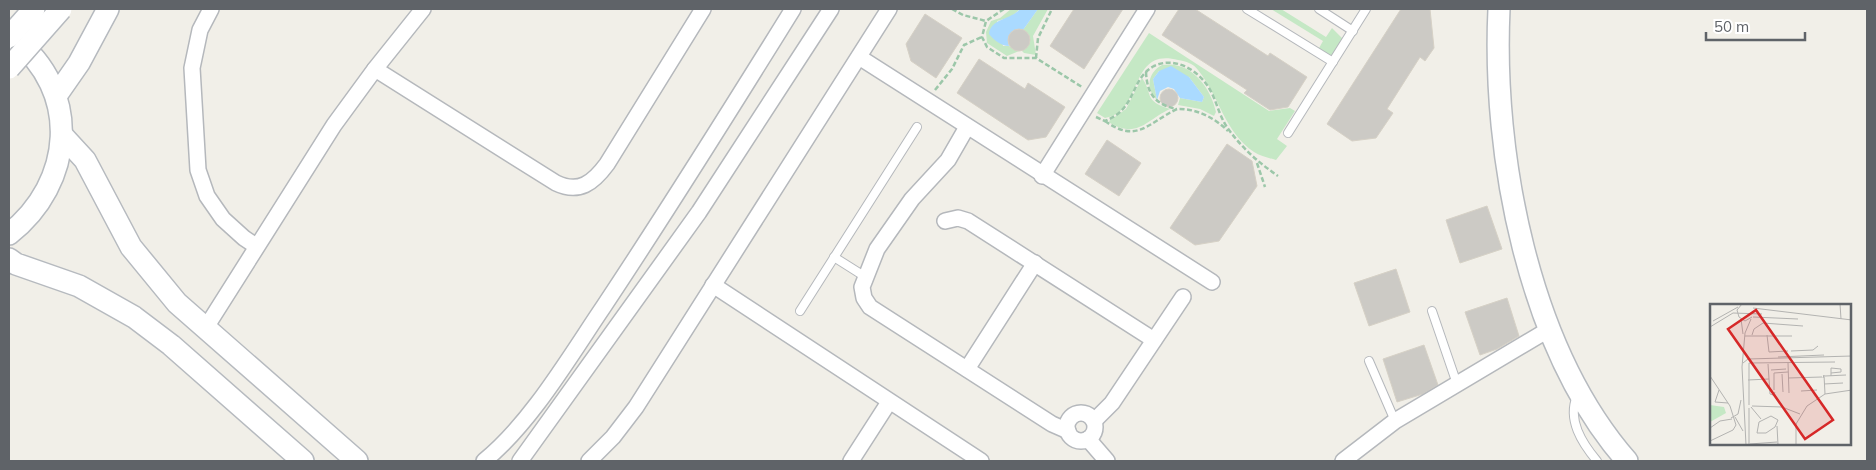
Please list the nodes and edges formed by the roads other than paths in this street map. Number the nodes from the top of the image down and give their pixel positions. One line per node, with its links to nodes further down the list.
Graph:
1 (34, 9): 16 (main road, bridge)
2 (61, 9): 19 (main road, bridge)
3 (108, 9): 21 (main road)
4 (211, 9): 29 (street)
5 (423, 9): 20 (street)
6 (703, 9): 20 (street)
7 (793, 9): 53 (street)
8 (831, 9): 54 (street)
9 (889, 9): 17 (street)
10 (1147, 9): 26 (street)
11 (1247, 9): 18 (lane)
12 (1319, 9): 15 (lane)
13 (1366, 9): 15 (lane)
14 (1499, 9): 40 (main road)
15 (1353, 31): 18 (lane)
16 (9, 36): 21 (main road)
17 (859, 57): 23 (street); 35 (street)
18 (1332, 62): 24 (lane)
19 (9, 68)
20 (375, 69): 29 (street)
21 (56, 96): 25 (main road)
22 (917, 127): 31 (lane)
23 (967, 127): 26 (street); 33 (street)
24 (1288, 133)
25 (62, 135): 28 (main road); 39 (main road)
26 (1042, 176): 34 (street)
27 (945, 221): 32 (street)
28 (9, 234)
29 (256, 246): 39 (street)
30 (9, 258): 51 (main road)
31 (834, 258): 33 (lane); 37 (lane)
32 (1035, 263): 41 (street); 43 (street)
33 (864, 276): 43 (street)
34 (1212, 282)
35 (713, 285): 46 (street); 55 (street)
36 (1182, 297): 41 (street)
37 (800, 311)
38 (1432, 311): 44 (lane)
39 (205, 329): 52 (main road)
40 (1548, 330): 44 (street); 45 (main road)
41 (1154, 340): 47 (street)
42 (1369, 361): 48 (lane)
43 (967, 369): 49 (street)
44 (1457, 384): 48 (street)
45 (1579, 392): 60 (lane); 61 (main road)
46 (889, 402): 56 (street); 57 (street)
47 (1094, 421): 49 (street); 50 (street)
48 (1395, 421): 59 (street)
49 (1068, 431): 50 (street)
50 (1088, 440): 58 (street)
51 (303, 461)
52 (357, 461)
53 (484, 461)
54 (520, 461)
55 (589, 461)
56 (851, 461)
57 (981, 461)
58 (1107, 461)
59 (1343, 461)
60 (1597, 461)
61 (1627, 461)

